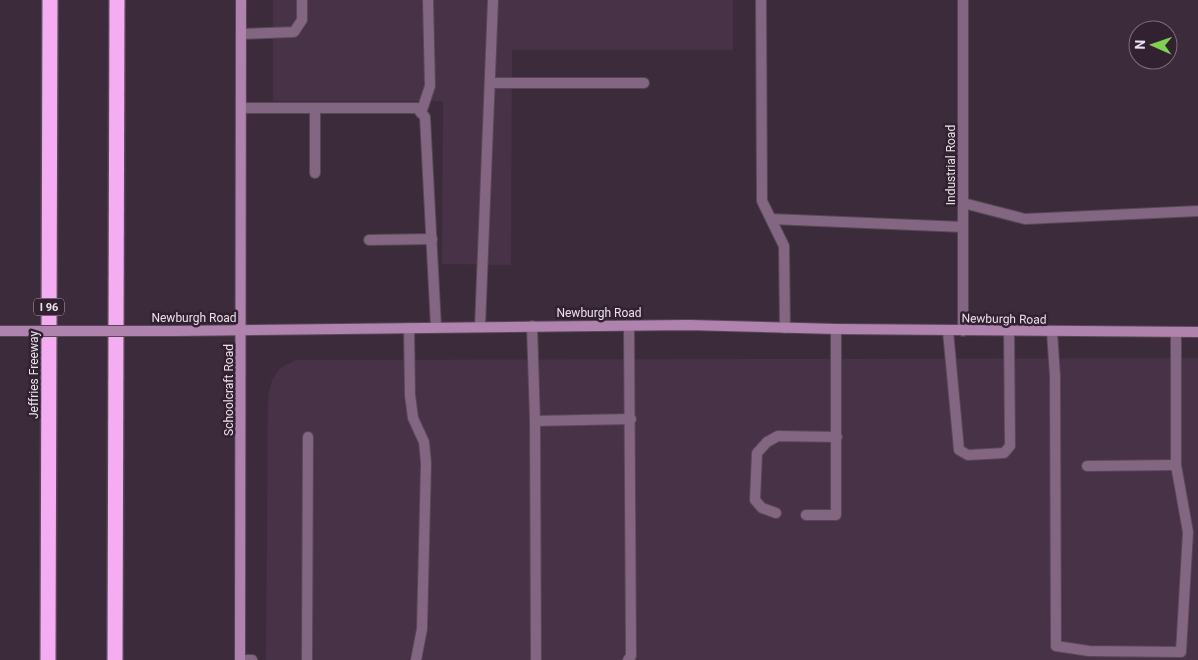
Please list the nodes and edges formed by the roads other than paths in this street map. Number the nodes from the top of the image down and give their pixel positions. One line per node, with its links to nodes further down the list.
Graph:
1 (50, 0): 45 (highway, Jeffries Freeway / I 96)
2 (117, 0): 46 (highway)
3 (241, 0): 9 (main road, Schoolcraft Road)
4 (302, 0): 9 (street)
5 (428, 0): 14 (street)
6 (493, 0): 10 (street)
7 (761, 0): 18 (street)
8 (963, 0): 16 (street, Industrial Road)
9 (241, 34): 12 (main road, Schoolcraft Road)
10 (490, 83): 11 (street); 25 (street)
11 (644, 83)
12 (241, 108): 13 (street); 30 (main road, Schoolcraft Road)
13 (316, 108): 14 (street); 15 (street)
14 (421, 112): 20 (street)
15 (315, 173)
16 (963, 203): 17 (street); 19 (street, Industrial Road)
17 (1198, 211)
18 (771, 219): 19 (street); 27 (street)
19 (964, 227): 32 (street, Industrial Road)
20 (432, 239): 21 (street); 24 (street)
21 (369, 240)
22 (532, 326): 23 (main road, Newburgh Road); 25 (main road, Newburgh Road); 38 (street)
23 (629, 326): 27 (main road, Newburgh Road); 37 (street)
24 (436, 327): 25 (main road, Newburgh Road); 26 (main road, Newburgh Road)
25 (480, 327)
26 (409, 328): 30 (main road, Newburgh Road); 50 (street)
27 (786, 328): 28 (main road, Newburgh Road)
28 (836, 329): 31 (main road, Newburgh Road); 40 (street)
29 (0, 330): 30 (main road, Newburgh Road, bridge)
30 (242, 330): 47 (main road, Schoolcraft Road)
31 (948, 331): 32 (main road, Newburgh Road); 33 (street)
32 (963, 331): 33 (main road, Newburgh Road)
33 (1009, 332): 34 (main road, Newburgh Road)
34 (1052, 332): 35 (main road, Newburgh Road); 41 (street)
35 (1176, 332): 36 (main road, Newburgh Road); 41 (street)
36 (1198, 332)
37 (630, 419): 38 (street); 52 (street)
38 (536, 420): 51 (street)
39 (308, 437): 49 (street)
40 (837, 437): 43 (street); 44 (street)
41 (1176, 465): 42 (street)
42 (1087, 466)
43 (776, 514)
44 (806, 515)
45 (48, 660)
46 (115, 660)
47 (240, 660): 48 (street)
48 (252, 660)
49 (307, 660)
50 (416, 660)
51 (536, 660)
52 (628, 660)

